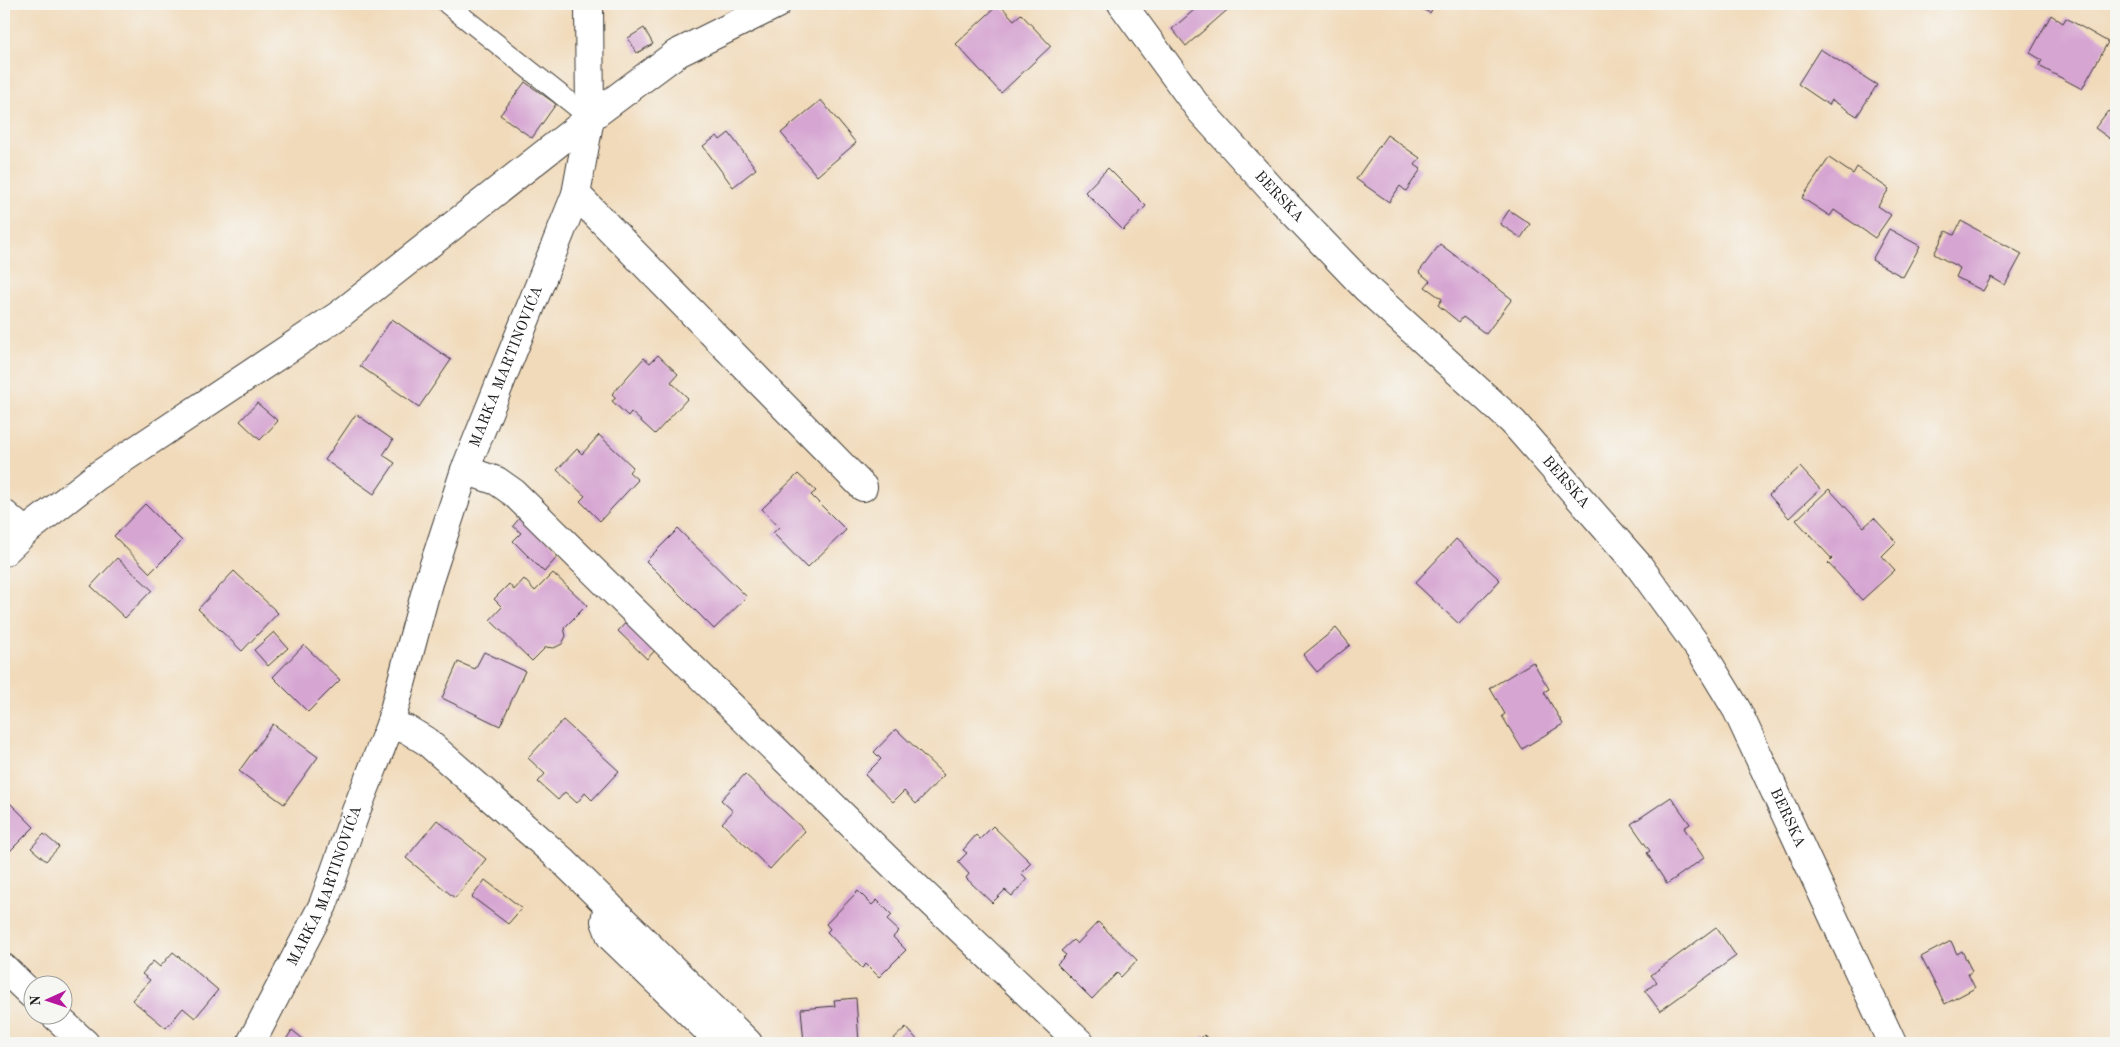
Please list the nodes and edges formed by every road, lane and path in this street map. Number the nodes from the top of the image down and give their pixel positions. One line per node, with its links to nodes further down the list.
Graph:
1 (447, 4): 5 (lane)
2 (589, 4): 5 (street, MARKA MARTINOVIĆA)
3 (777, 4): 5 (street)
4 (1122, 4): 22 (street, BERSKA)
5 (590, 118): 6 (street, MARKA MARTINOVIĆA); 10 (street)
6 (576, 194): 7 (street, MARKA MARTINOVIĆA); 8 (street)
7 (465, 470): 12 (street, MARKA MARTINOVIĆA); 21 (street)
8 (863, 486)
9 (4, 514): 10 (street)
10 (25, 532): 11 (street)
11 (4, 552)
12 (390, 725): 13 (street); 18 (street, MARKA MARTINOVIĆA)
13 (608, 905): 19 (street); 20 (street)
14 (4, 968): 15 (street)
15 (22, 985)
16 (64, 1024): 17 (street)
17 (85, 1043)
18 (251, 1043)
19 (721, 1043)
20 (748, 1043)
21 (1080, 1043)
22 (1892, 1043)

